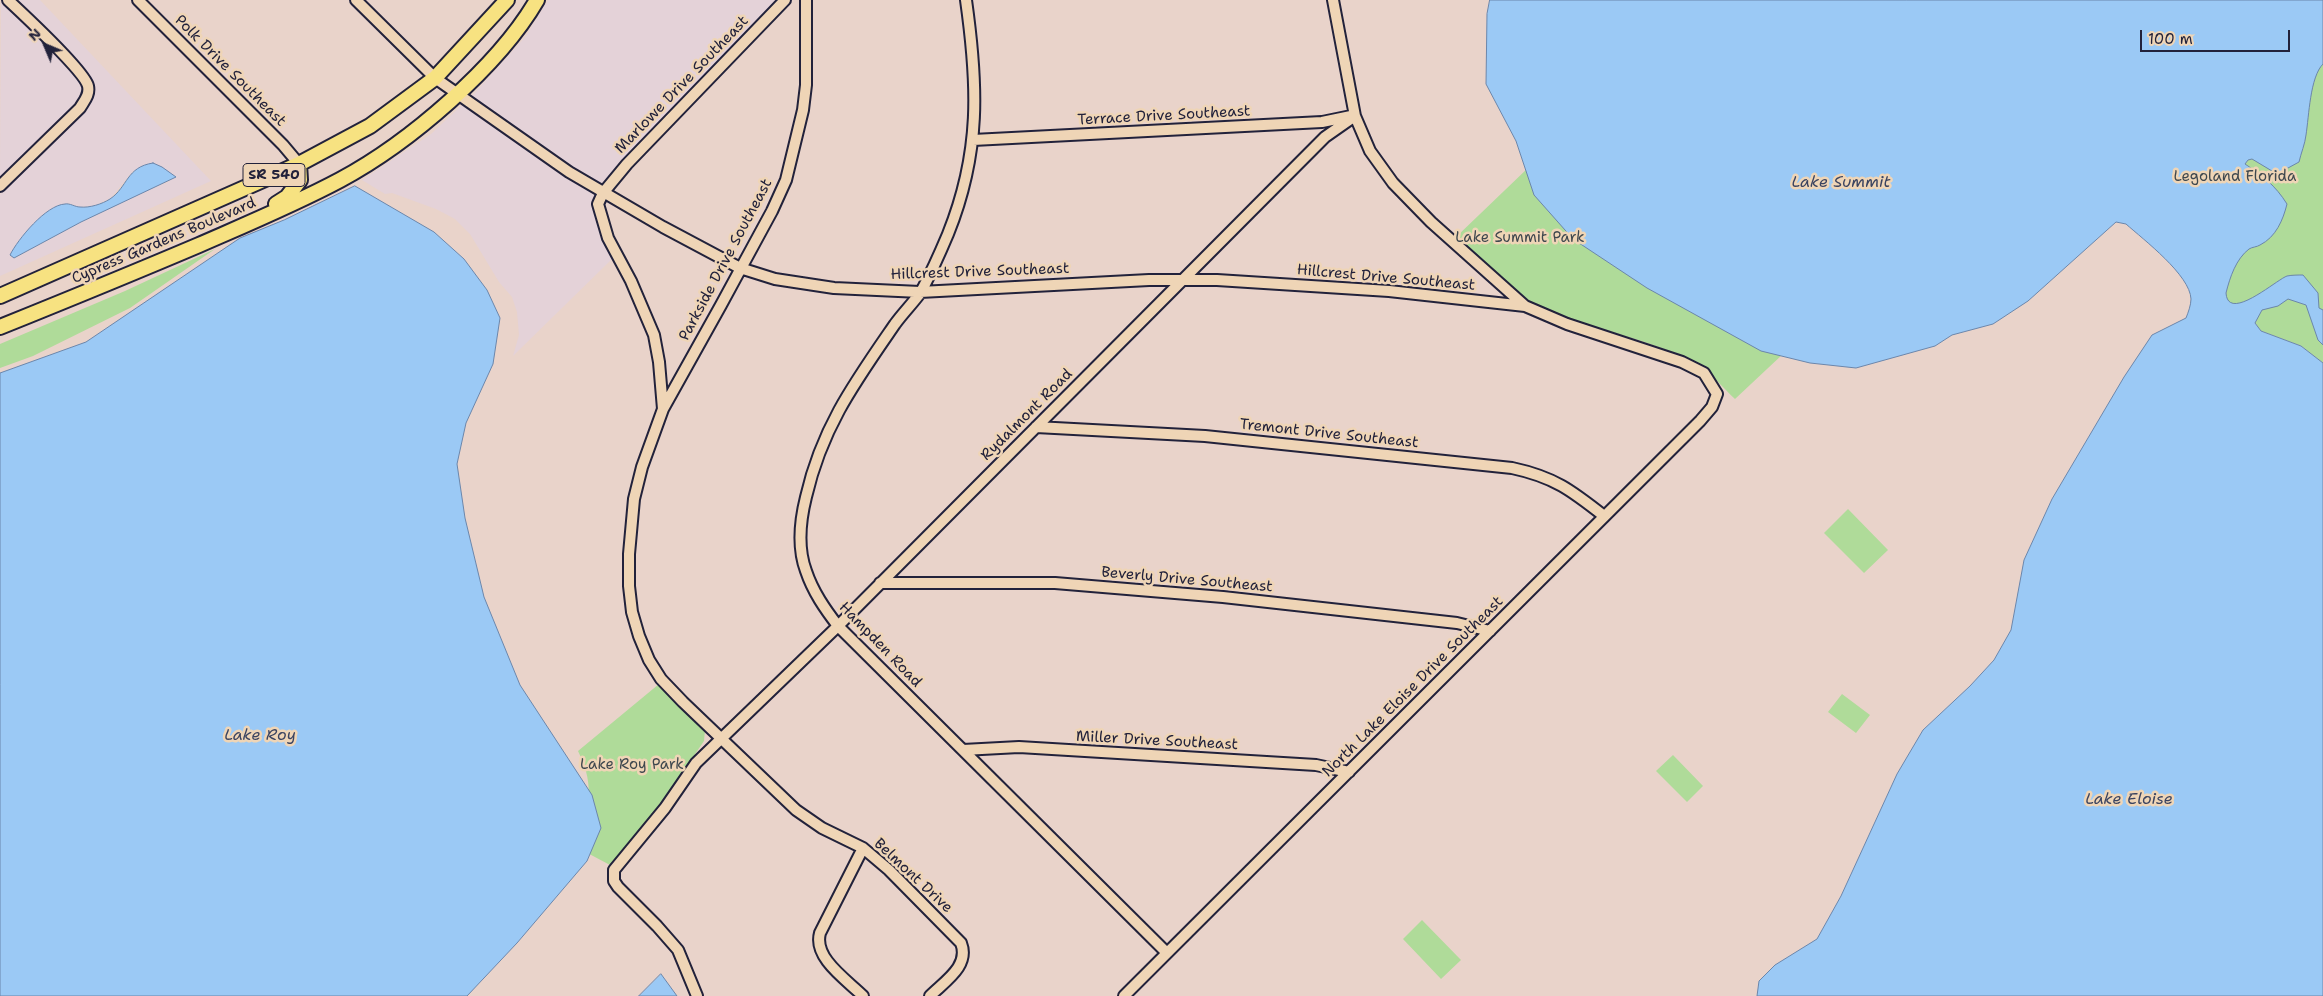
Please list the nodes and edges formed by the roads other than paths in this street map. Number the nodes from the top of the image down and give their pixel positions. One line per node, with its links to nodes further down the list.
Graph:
1 (8, 0): 15 (street)
2 (138, 0): 14 (street, Polk Drive Southeast)
3 (356, 0): 10 (street, Hillcrest Drive Southeast)
4 (507, 0): 10 (main road, Cypress Gardens Boulevard / SR 540)
5 (537, 0): 11 (main road, Cypress Gardens Boulevard / SR 540)
6 (785, 0): 16 (street, Marlowe Drive Southeast)
7 (806, 0): 18 (street, Parkside Drive Southeast)
8 (966, 0): 13 (street, Hampden Road)
9 (1333, 0): 12 (street)
10 (435, 78): 11 (street, Hillcrest Drive Southeast); 14 (main road, Cypress Gardens Boulevard / SR 540)
11 (458, 93): 16 (street, Hillcrest Drive Southeast); 17 (main road, Cypress Gardens Boulevard / SR 540)
12 (1355, 116): 13 (street, Terrace Drive Southeast); 19 (street, Rydalmont Road); 22 (street)
13 (973, 140): 20 (street, Hampden Road)
14 (299, 164): 17 (main road); 21 (main road, Cypress Gardens Boulevard / SR 540)
15 (0, 186)
16 (603, 193): 18 (street, Hillcrest Drive Southeast); 24 (street)
17 (251, 222): 23 (main road, Cypress Gardens Boulevard / SR 540)
18 (740, 268): 20 (street, Hillcrest Drive Southeast); 24 (street, Parkside Drive Southeast)
19 (1182, 281): 20 (street, Hillcrest Drive Southeast); 22 (street, Hillcrest Drive Southeast); 25 (street, Rydalmont Road)
20 (920, 292): 28 (street, Hampden Road)
21 (0, 296)
22 (1525, 306): 26 (street, North Lake Eloise Drive Southeast)
23 (0, 327)
24 (662, 409): 30 (street, Belmont Drive)
25 (1036, 427): 26 (street, Tremont Drive Southeast); 27 (street, Rydalmont Road)
26 (1604, 516): 29 (street, North Lake Eloise Drive Southeast)
27 (880, 584): 28 (street, Rydalmont Road); 29 (street, Beverly Drive Southeast)
28 (838, 626): 30 (street, Rydalmont Road); 31 (street, Hampden Road)
29 (1490, 631): 32 (street, North Lake Eloise Drive Southeast)
30 (721, 737): 33 (street, Belmont Drive); 35 (street, Rydalmont Road)
31 (963, 750): 32 (street, Miller Drive Southeast); 34 (street, Hampden Road)
32 (1349, 772): 34 (street, North Lake Eloise Drive Southeast)
33 (863, 848): 36 (street); 37 (street, Belmont Drive)
34 (1167, 953): 38 (street, North Lake Eloise Drive Southeast)
35 (697, 996)
36 (863, 996)
37 (930, 996)
38 (1124, 996)

